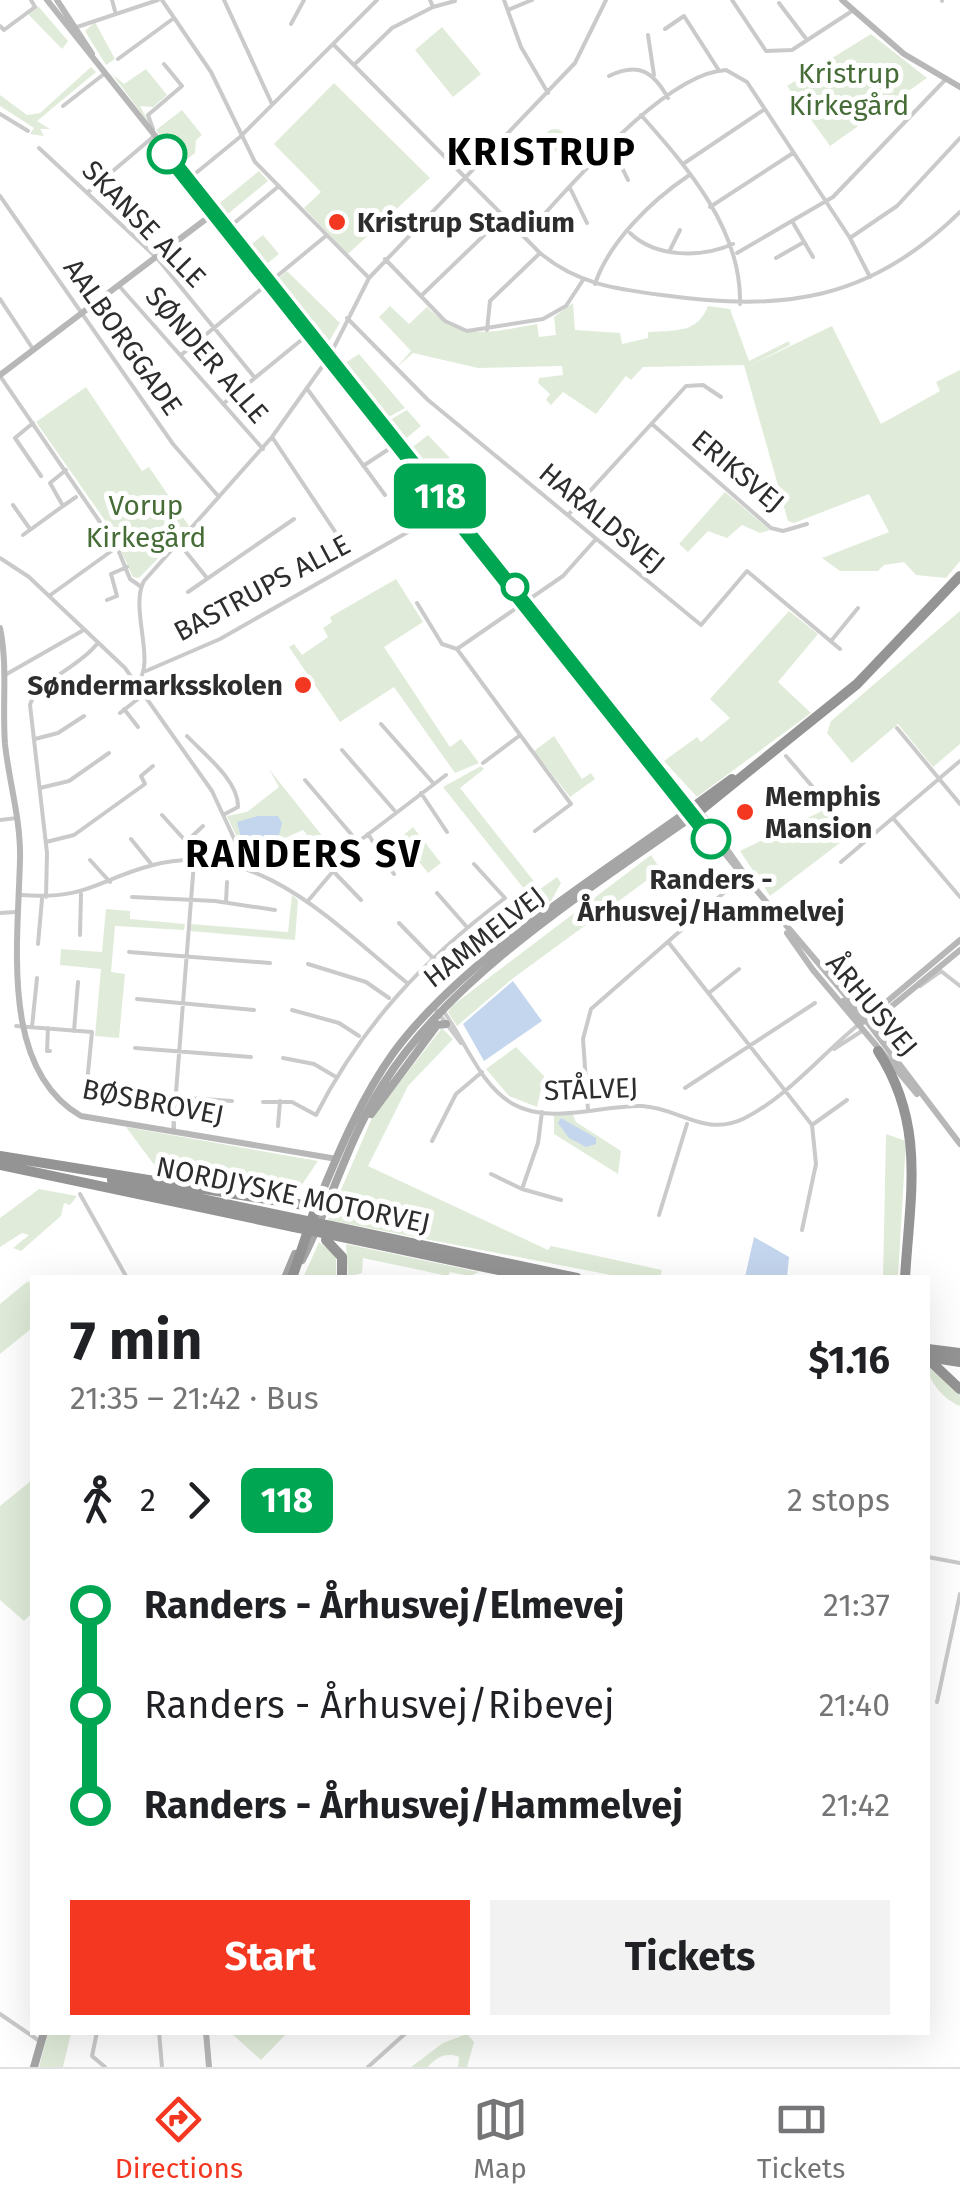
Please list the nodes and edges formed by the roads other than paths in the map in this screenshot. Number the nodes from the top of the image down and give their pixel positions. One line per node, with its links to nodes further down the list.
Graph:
1 (31, 0): 23 (street)
2 (47, 0): 24 (main road, ÅRHUSVEJ)
3 (57, 0): 24 (main road, ÅRHUSVEJ)
4 (112, 0): 18 (street)
5 (160, 0): 18 (street); 21 (street)
6 (224, 0): 40 (street)
7 (304, 0): 22 (street)
8 (430, 0): 17 (street)
9 (455, 0): 17 (street)
10 (504, 0): 19 (street)
11 (532, 0): 19 (street)
12 (606, 0): 38 (street)
13 (732, 0): 27 (street)
14 (842, 0): 20 (main road)
15 (373, 2): 28 (street)
16 (779, 3): 27 (street)
17 (432, 7): 31 (street)
18 (116, 10): 24 (street)
19 (508, 10): 38 (street)
20 (852, 10): 27 (street); 36 (main road)
21 (174, 18): 29 (street); 47 (street)
22 (291, 24)
23 (0, 26)
24 (73, 29): 33 (main road, ÅRHUSVEJ)
25 (665, 29): 32 (street)
26 (648, 35): 34 (street)
27 (807, 40)
28 (333, 44): 31 (street); 40 (street)
29 (118, 58)
30 (164, 64): 46 (street)
31 (354, 65): 54 (street)
32 (719, 70): 39 (street); 42 (street)
33 (104, 74): 41 (street); 46 (main road, ÅRHUSVEJ)
34 (654, 75): 35 (street); 39 (street)
35 (608, 76)
36 (946, 80): 37 (main road); 61 (street)
37 (960, 86)
38 (548, 93): 54 (street)
39 (668, 98): 44 (street)
40 (272, 105): 47 (street)
41 (63, 106)
42 (765, 109): 51 (street); 52 (street)
43 (0, 114): 45 (street)
44 (641, 114): 49 (street); 52 (street)
45 (28, 131)
46 (151, 134): 55 (main road, ÅRHUSVEJ); 59 (street)
47 (240, 137): 55 (street); 57 (street)
48 (960, 138): 73 (street)
49 (610, 145): 56 (street); 58 (street)
50 (39, 148): 59 (street, SKANSE ALLE)
51 (793, 153): 61 (street); 62 (street)
52 (683, 164): 53 (street)
53 (690, 175): 62 (street); 70 (street)
54 (466, 178): 65 (street); 81 (street)
55 (188, 180): 64 (main road, ÅRHUSVEJ)
56 (628, 180)
57 (279, 186): 68 (street); 71 (street)
58 (570, 188): 67 (street); 72 (street)
59 (87, 194): 80 (street, SKANSE ALLE)
60 (0, 196): 93 (street, AALBORGGADE)
61 (826, 202): 66 (street); 73 (street)
62 (710, 208): 75 (street)
63 (960, 212): 84 (street)
64 (214, 213): 80 (main road); 86 (main road, ÅRHUSVEJ)
65 (504, 216): 72 (street); 89 (street)
66 (792, 221): 74 (street); 78 (street)
67 (587, 222)
68 (233, 224)
69 (680, 230): 76 (street)
70 (628, 232): 76 (street); 87 (street)
71 (327, 235): 83 (street); 86 (street)
72 (524, 236): 77 (street)
73 (850, 238): 84 (street)
74 (804, 242): 79 (street); 82 (street)
75 (732, 244): 76 (street); 78 (street)
76 (670, 250)
77 (540, 252): 85 (street); 96 (street)
78 (736, 253): 91 (street)
79 (813, 257)
80 (157, 258): 88 (main road); 95 (street, SKANSE ALLE)
81 (385, 258): 83 (street); 89 (street)
82 (776, 258)
83 (369, 278): 94 (street)
84 (870, 278): 91 (street)
85 (582, 280): 87 (street); 96 (street)
86 (270, 282): 95 (street); 97 (main road, ÅRHUSVEJ)
87 (595, 284): 91 (street)
88 (120, 287): 93 (main road); 99 (street, SØNDER ALLE)
89 (421, 296): 96 (street)
90 (0, 299): 92 (street)
91 (740, 304)
92 (2, 308): 98 (street)
93 (84, 315): 98 (main road); 116 (street, AALBORGGADE)
94 (347, 318): 100 (street); 120 (street, HARALDSVEJ)
95 (214, 329): 99 (street); 102 (street, SKANSE ALLE)
96 (487, 330)
97 (310, 333): 100 (main road, ÅRHUSVEJ); 102 (street)
98 (34, 351): 101 (main road)
99 (182, 355): 105 (street, SØNDER ALLE)
100 (329, 357): 103 (street); 109 (main road, ÅRHUSVEJ)
101 (0, 376): 106 (street)
102 (254, 378): 105 (street)
103 (307, 390): 108 (street); 111 (street)
104 (721, 397): 107 (street, ERIKSVEJ)
105 (223, 404): 110 (street, SØNDER ALLE)
106 (33, 423): 112 (street); 113 (street)
107 (650, 423): 120 (street, ERIKSVEJ); 122 (street, ERIKSVEJ)
108 (272, 437): 110 (street); 125 (street)
109 (398, 443): 111 (street); 119 (main road, ÅRHUSVEJ)
110 (262, 449): 116 (street)
111 (363, 466): 114 (street)
112 (66, 470): 118 (street); 128 (street)
113 (41, 476)
114 (384, 496)
115 (76, 497): 118 (street)
116 (219, 497): 127 (street)
117 (13, 505): 123 (street)
118 (63, 506): 123 (street)
119 (450, 508): 138 (main road, ÅRHUSVEJ); 146 (street, BASTRUPS ALLE)
120 (568, 515): 126 (street, HARALDSVEJ)
121 (294, 519): 132 (street)
122 (807, 524)
123 (30, 530): 124 (street)
124 (23, 535)
125 (338, 536)
126 (596, 539): 138 (street); 142 (street, HARALDSVEJ)
127 (178, 542): 132 (street); 133 (street)
128 (118, 547): 130 (street); 135 (street)
129 (0, 558): 135 (street)
130 (127, 567): 133 (street); 136 (street)
131 (960, 576): 151 (highway, HAMMELVEJ)
132 (208, 579): 134 (street)
133 (140, 586): 146 (street)
134 (188, 592)
135 (50, 596): 141 (street)
136 (107, 600)
137 (417, 603): 144 (street)
138 (528, 603): 144 (street); 157 (main road, ÅRHUSVEJ)
139 (858, 608): 142 (street)
140 (0, 628): 147 (main road, BØSBROVEJ)
141 (82, 630): 143 (street); 147 (street)
142 (831, 641): 145 (street, HARALDSVEJ)
143 (97, 644): 148 (street); 158 (street)
144 (457, 649): 156 (street)
145 (840, 649)
146 (145, 671): 148 (street)
147 (4, 676): 178 (main road, BØSBROVEJ)
148 (136, 683): 149 (street)
149 (143, 695): 153 (street); 166 (street)
150 (84, 716): 158 (street)
151 (815, 719): 174 (highway, HAMMELVEJ); 174 (highway, HAMMELVEJ)
152 (381, 724): 170 (street)
153 (138, 727)
154 (897, 728): 168 (street)
155 (187, 736): 162 (street)
156 (519, 736): 164 (street); 182 (street)
157 (634, 737): 174 (main road, ÅRHUSVEJ); 174 (main road, ÅRHUSVEJ)
158 (35, 739): 171 (street)
159 (342, 750): 175 (street)
160 (109, 753): 171 (street)
161 (786, 756): 189 (street)
162 (209, 760): 166 (street); 177 (street)
163 (960, 761): 168 (street)
164 (483, 763)
165 (154, 766): 186 (street)
166 (198, 768): 177 (street)
167 (446, 774): 170 (street)
168 (938, 779): 173 (street); 179 (street)
169 (306, 780): 188 (street)
170 (434, 784): 172 (street)
171 (40, 788): 186 (street)
172 (421, 793): 175 (street); 183 (street)
173 (960, 804)
174 (694, 811): 198 (main road, ÅRHUSVEJ); 201 (main road, ÅRHUSVEJ); 240 (main road, HAMMELVEJ); 240 (main road, HAMMELVEJ)
175 (396, 812): 184 (street)
176 (162, 815): 187 (street)
177 (223, 815): 193 (street)
178 (17, 818): 180 (street); 204 (main road, BØSBROVEJ)
179 (893, 818): 189 (street); 206 (street)
180 (0, 820)
181 (204, 826): 187 (street)
182 (535, 831)
183 (446, 832)
184 (368, 834): 188 (street); 197 (street)
185 (131, 840): 195 (street)
186 (46, 842): 205 (street)
187 (186, 842): 191 (street)
188 (358, 842): 196 (street)
189 (862, 844): 192 (street)
190 (90, 860): 199 (street)
191 (194, 860): 193 (street); 195 (street); 209 (street)
192 (840, 862)
193 (234, 864): 211 (street)
194 (474, 864): 217 (street)
195 (152, 866): 199 (street)
196 (332, 870): 208 (street); 211 (street)
197 (394, 874)
198 (744, 876): 201 (main road, ÅRHUSVEJ); 221 (street)
199 (110, 882): 203 (street)
200 (227, 882): 210 (street)
201 (752, 885): 214 (main road, ÅRHUSVEJ)
202 (437, 893): 217 (street)
203 (81, 894): 205 (street); 218 (street)
204 (18, 895): 205 (street); 213 (main road, BØSBROVEJ)
205 (44, 897): 220 (street)
206 (960, 897)
207 (132, 898): 209 (street)
208 (361, 900)
209 (190, 902): 210 (street); 224 (street)
210 (226, 902): 212 (street)
211 (307, 902): 232 (street)
212 (275, 910)
213 (16, 912): 215 (street); 246 (main road, BØSBROVEJ)
214 (774, 912): 243 (main road, ÅRHUSVEJ); 245 (main road, ÅRHUSVEJ)
215 (0, 913)
216 (398, 923): 225 (street)
217 (467, 927): 225 (street)
218 (80, 934)
219 (960, 940): 226 (main road)
220 (38, 944)
221 (669, 944): 235 (street); 270 (street)
222 (960, 950): 234 (main road)
223 (129, 952): 224 (street)
224 (185, 957): 227 (street); 239 (street)
225 (432, 957): 232 (street)
226 (935, 961): 243 (main road); 245 (main road)
227 (270, 962)
228 (308, 964): 236 (street)
229 (739, 968): 235 (street)
230 (36, 978): 247 (street)
231 (78, 982): 249 (street)
232 (406, 982): 236 (street)
233 (960, 986): 234 (street)
234 (914, 988): 245 (main road)
235 (708, 993): 251 (street)
236 (391, 999): 250 (street)
237 (137, 1000): 239 (street)
238 (815, 1003): 251 (street)
239 (182, 1004): 241 (street); 255 (street)
240 (437, 1009): 244 (street, STÅLVEJ); 256 (street, STÅLVEJ); 276 (main road, HAMMELVEJ); 281 (main road, HAMMELVEJ)
241 (254, 1010)
242 (292, 1010): 250 (street)
243 (859, 1011): 245 (main road, ÅRHUSVEJ)
244 (446, 1024): 256 (street, STÅLVEJ); 276 (main road)
245 (864, 1025): 253 (main road, ÅRHUSVEJ); 262 (street, STÅLVEJ); 272 (main road, ÅRHUSVEJ)
246 (16, 1026): 247 (street); 277 (main road, BØSBROVEJ)
247 (32, 1027): 248 (street)
248 (48, 1028): 249 (street); 254 (street)
249 (74, 1031): 263 (street)
250 (361, 1037): 260 (street)
251 (751, 1046): 261 (street); 262 (street)
252 (135, 1048): 255 (street)
253 (878, 1050): 272 (main road, ÅRHUSVEJ); 299 (highway)
254 (50, 1051)
255 (178, 1052): 257 (street); 265 (street)
256 (470, 1054): 259 (street, STÅLVEJ)
257 (251, 1057)
258 (283, 1058): 260 (street)
259 (482, 1072): 271 (street, STÅLVEJ); 278 (street)
260 (336, 1077): 267 (street)
261 (685, 1088)
262 (785, 1088): 273 (street, STÅLVEJ); 274 (street)
263 (86, 1093)
264 (113, 1093): 265 (street)
265 (173, 1099): 268 (street); 277 (street)
266 (847, 1100): 274 (street)
267 (280, 1101): 269 (street); 275 (street)
268 (232, 1102)
269 (262, 1102)
270 (588, 1110): 271 (street, STÅLVEJ); 273 (street, STÅLVEJ)
271 (542, 1112): 284 (street)
272 (942, 1121): 279 (main road, ÅRHUSVEJ)
273 (688, 1122): 288 (street)
274 (812, 1125): 290 (street)
275 (278, 1126)
276 (359, 1130): 281 (main road, HAMMELVEJ)
277 (173, 1131): 281 (main road, BØSBROVEJ)
278 (432, 1142)
279 (960, 1144)
280 (0, 1156): 287 (highway); 289 (highway, NORDJYSKE MOTORVEJ)
281 (339, 1160): 287 (main road, HAMMELVEJ)
282 (0, 1166): 289 (highway, NORDJYSKE MOTORVEJ)
283 (491, 1174): 284 (street)
284 (522, 1189): 286 (street)
285 (80, 1194): 293 (street)
286 (561, 1200)
287 (318, 1212): 292 (main road, HAMMELVEJ); 294 (highway)
288 (659, 1214)
289 (294, 1225): 291 (highway, bridge)
290 (802, 1230)
291 (328, 1234): 296 (highway); 297 (highway, NORDJYSKE MOTORVEJ); 298 (highway, NORDJYSKE MOTORVEJ)
292 (306, 1253): 295 (highway)
293 (126, 1275)
294 (293, 1275)
295 (294, 1275)
296 (342, 1275)
297 (522, 1275)
298 (560, 1275)
299 (905, 1275)
300 (960, 1353): 301 (highway)
301 (931, 1355): 302 (highway); 303 (highway)
302 (960, 1362)
303 (960, 1389)
304 (930, 1557): 305 (street)
305 (960, 1563)
306 (960, 1594): 307 (street)
307 (937, 1702)
308 (0, 2014): 309 (street)
309 (30, 2030)
310 (96, 2035): 316 (street)
311 (158, 2035): 317 (street)
312 (206, 2035): 318 (main road)
313 (405, 2035): 319 (street)
314 (43, 2037): 315 (main road)
315 (34, 2067)
316 (105, 2067)
317 (162, 2067)
318 (209, 2067)
319 (368, 2067)

